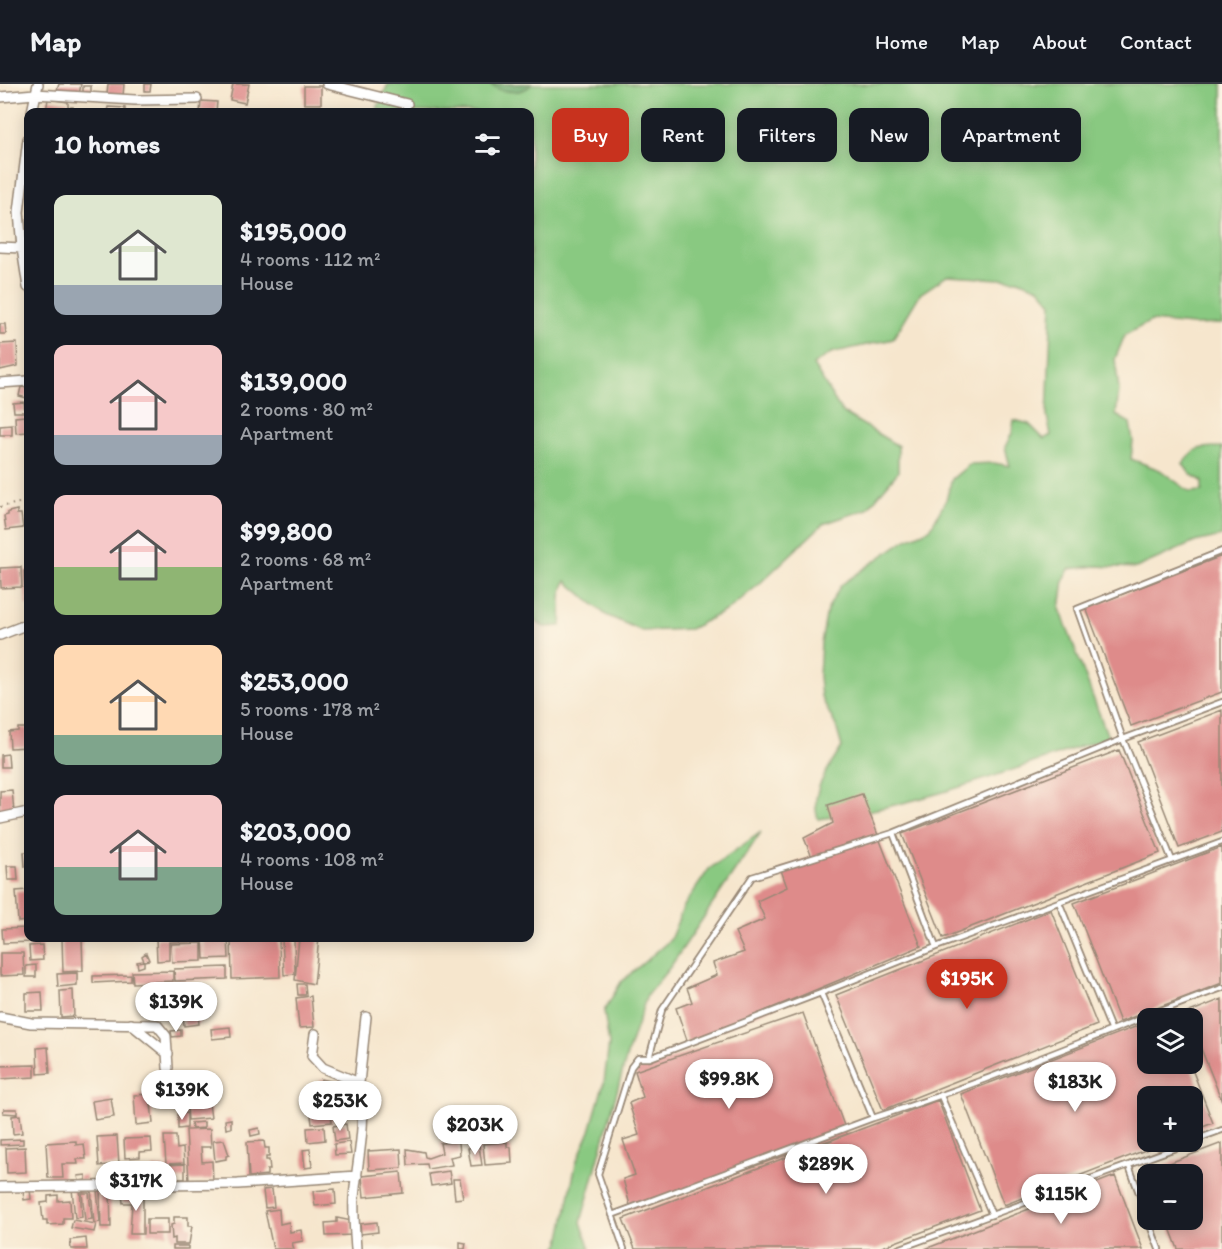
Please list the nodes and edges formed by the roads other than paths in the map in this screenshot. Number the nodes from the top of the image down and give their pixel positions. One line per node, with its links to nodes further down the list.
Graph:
1 (327, 84): 5 (street)
2 (36, 89): 3 (street); 4 (street); 6 (street)
3 (0, 97)
4 (196, 99)
5 (407, 104)
6 (33, 108)
7 (24, 198): 9 (street)
8 (0, 247): 9 (street)
9 (22, 248): 10 (street)
10 (24, 261)
11 (24, 381): 12 (street)
12 (0, 383)
13 (1222, 551): 17 (lane)
14 (24, 626): 15 (street)
15 (0, 635)
16 (1222, 702): 17 (lane)
17 (1124, 739): 20 (lane); 22 (lane)
18 (24, 813): 19 (street)
19 (0, 818)
20 (893, 833): 24 (lane); 33 (lane)
21 (1222, 842): 22 (lane)
22 (1172, 860): 23 (lane)
23 (1059, 902): 24 (lane); 30 (lane)
24 (936, 947): 26 (lane)
25 (1222, 988): 30 (lane)
26 (821, 993): 33 (lane); 37 (lane)
27 (0, 1017): 29 (street)
28 (366, 1017): 35 (street)
29 (131, 1024): 32 (street); 32 (street)
30 (1111, 1029): 36 (lane)
31 (315, 1034): 35 (street)
32 (168, 1054): 34 (street)
33 (650, 1058): 45 (lane)
34 (168, 1068)
35 (359, 1083): 42 (street)
36 (941, 1096): 37 (lane); 46 (lane)
37 (873, 1118): 45 (lane)
38 (1222, 1130): 39 (lane)
39 (1203, 1137)
40 (1164, 1152): 41 (lane)
41 (1129, 1166): 44 (lane); 46 (lane)
42 (357, 1176): 43 (street); 48 (street)
43 (0, 1187)
44 (1137, 1188)
45 (612, 1215): 49 (lane)
46 (992, 1215): 50 (lane)
47 (1152, 1230): 51 (lane)
48 (356, 1249)
49 (624, 1249)
50 (898, 1249)
51 (1159, 1249)

